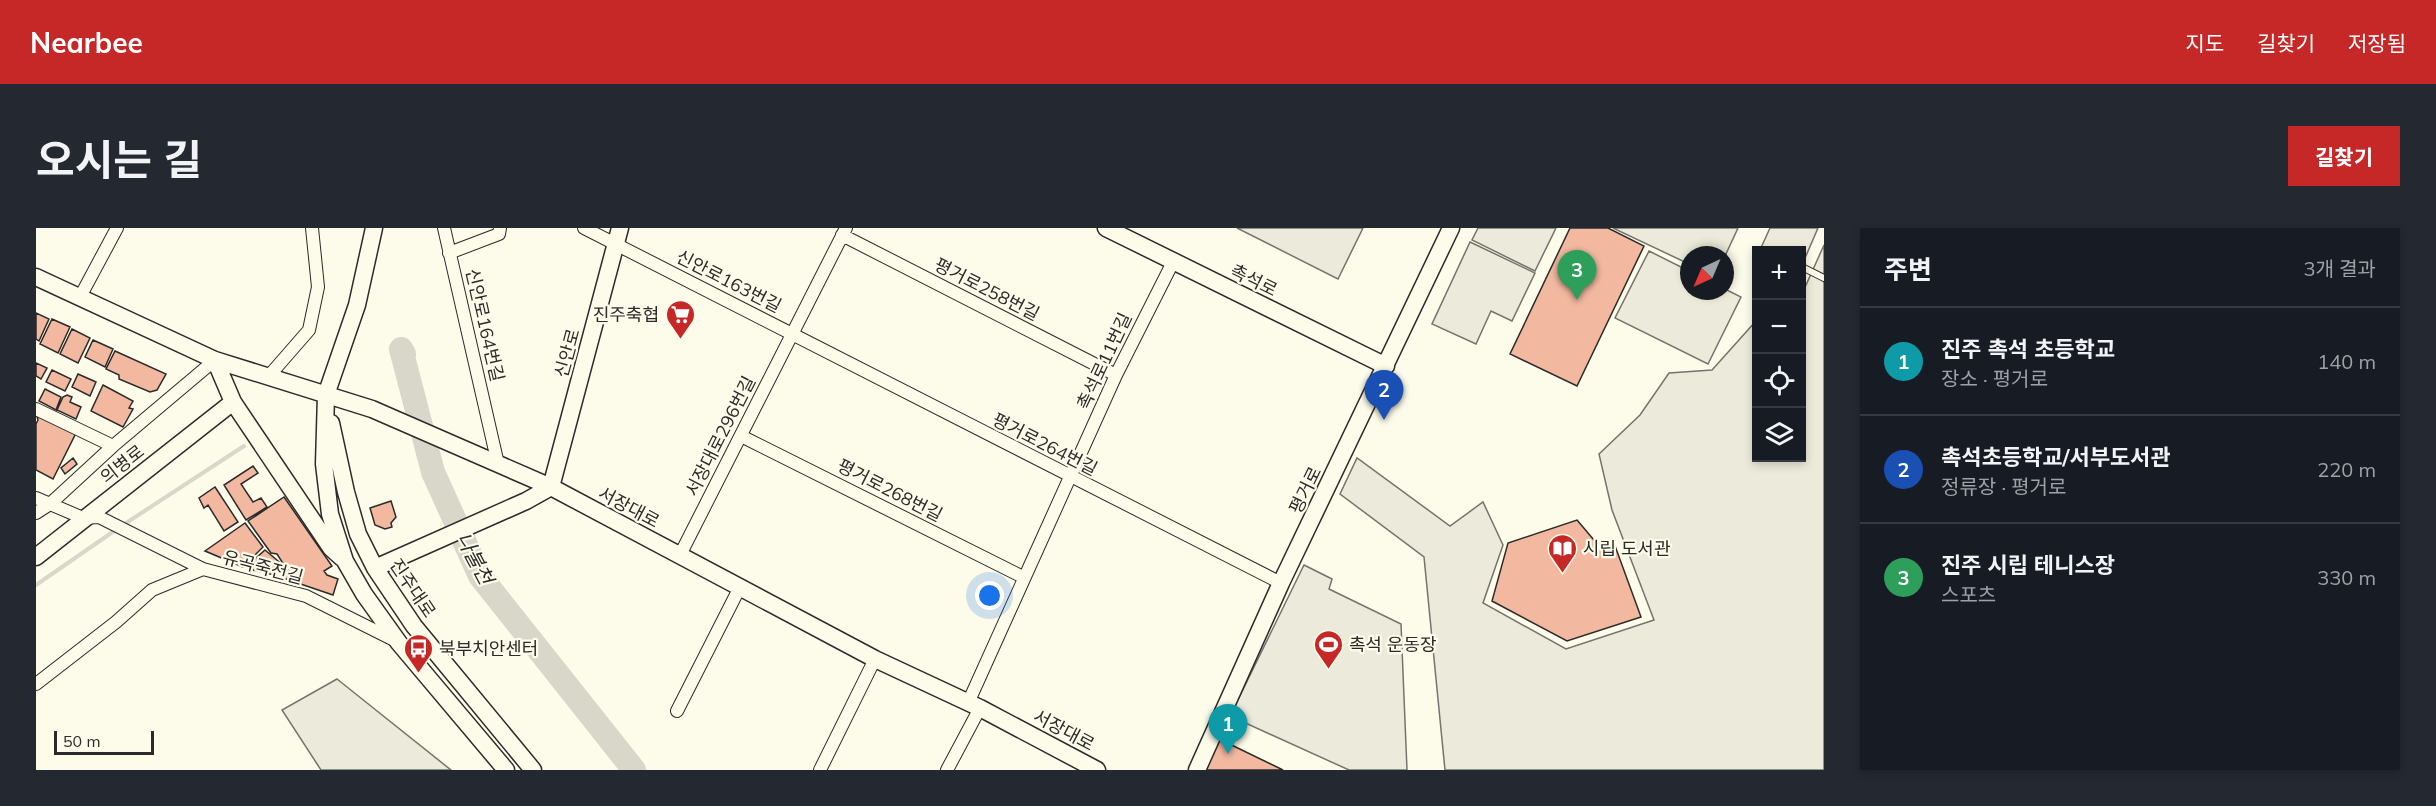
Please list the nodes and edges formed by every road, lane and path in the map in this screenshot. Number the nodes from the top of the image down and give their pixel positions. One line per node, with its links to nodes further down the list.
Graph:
1 (117, 228): 16 (street)
2 (312, 228): 21 (street)
3 (374, 228): 22 (street)
4 (444, 228): 11 (street)
5 (500, 228): 11 (street, 신안로164번길)
6 (584, 228): 10 (street)
7 (1106, 228): 12 (street, 촉석로)
8 (1451, 228): 19 (street, 평거로)
9 (844, 232): 17 (street, 서장대로296번길); 20 (street, 평거로258번길)
10 (618, 236): 17 (street, 신안로163번길); 29 (street, 신안로)
11 (449, 254): 27 (street, 신안로164번길)
12 (1173, 262): 19 (street, 촉석로); 20 (street, 촉석로11번길)
13 (1806, 269): 15 (lane)
14 (36, 278): 16 (street)
15 (1824, 279)
16 (80, 297): 18 (street)
17 (793, 334): 25 (street, 서장대로296번길); 28 (street, 평거로264번길)
18 (215, 360): 21 (street); 23 (street); 26 (street)
19 (1386, 366): 40 (street, 평거로)
20 (1116, 375): 28 (street, 촉석로11번길)
21 (268, 378): 22 (street)
22 (326, 395): 27 (street, 서장대로); 36 (street); 37 (street, 진주대로)
23 (233, 402): 33 (street, 의병로); 36 (street)
24 (36, 409): 26 (street)
25 (741, 436): 34 (street, 서장대로296번길); 39 (street, 평거로268번길)
26 (113, 446): 31 (street)
27 (498, 464): 29 (street, 서장대로)
28 (1071, 477): 39 (street, 촉석로11번길); 40 (street, 평거로264번길)
29 (550, 488): 34 (street, 서장대로); 37 (street)
30 (36, 498): 31 (street)
31 (50, 504): 32 (street); 33 (street)
32 (36, 513)
33 (91, 518): 35 (street, 의병로); 38 (street)
34 (680, 555): 41 (street, 서장대로)
35 (36, 557)
36 (345, 561): 42 (street)
37 (375, 568): 48 (street, 진주대로)
38 (203, 569): 42 (street, 유곡죽전길); 44 (street, 유곡죽전길)
39 (1023, 577): 45 (street, 촉석로11번길)
40 (1281, 583): 52 (street, 평거로)
41 (740, 587): 43 (street, 서장대로); 46 (street)
42 (399, 643): 47 (street)
43 (875, 659): 45 (street, 서장대로); 49 (street)
44 (36, 684)
45 (974, 705): 50 (street); 51 (street, 서장대로)
46 (677, 711)
47 (506, 770)
48 (533, 770)
49 (820, 770)
50 (947, 770)
51 (1097, 770)
52 (1197, 770)

